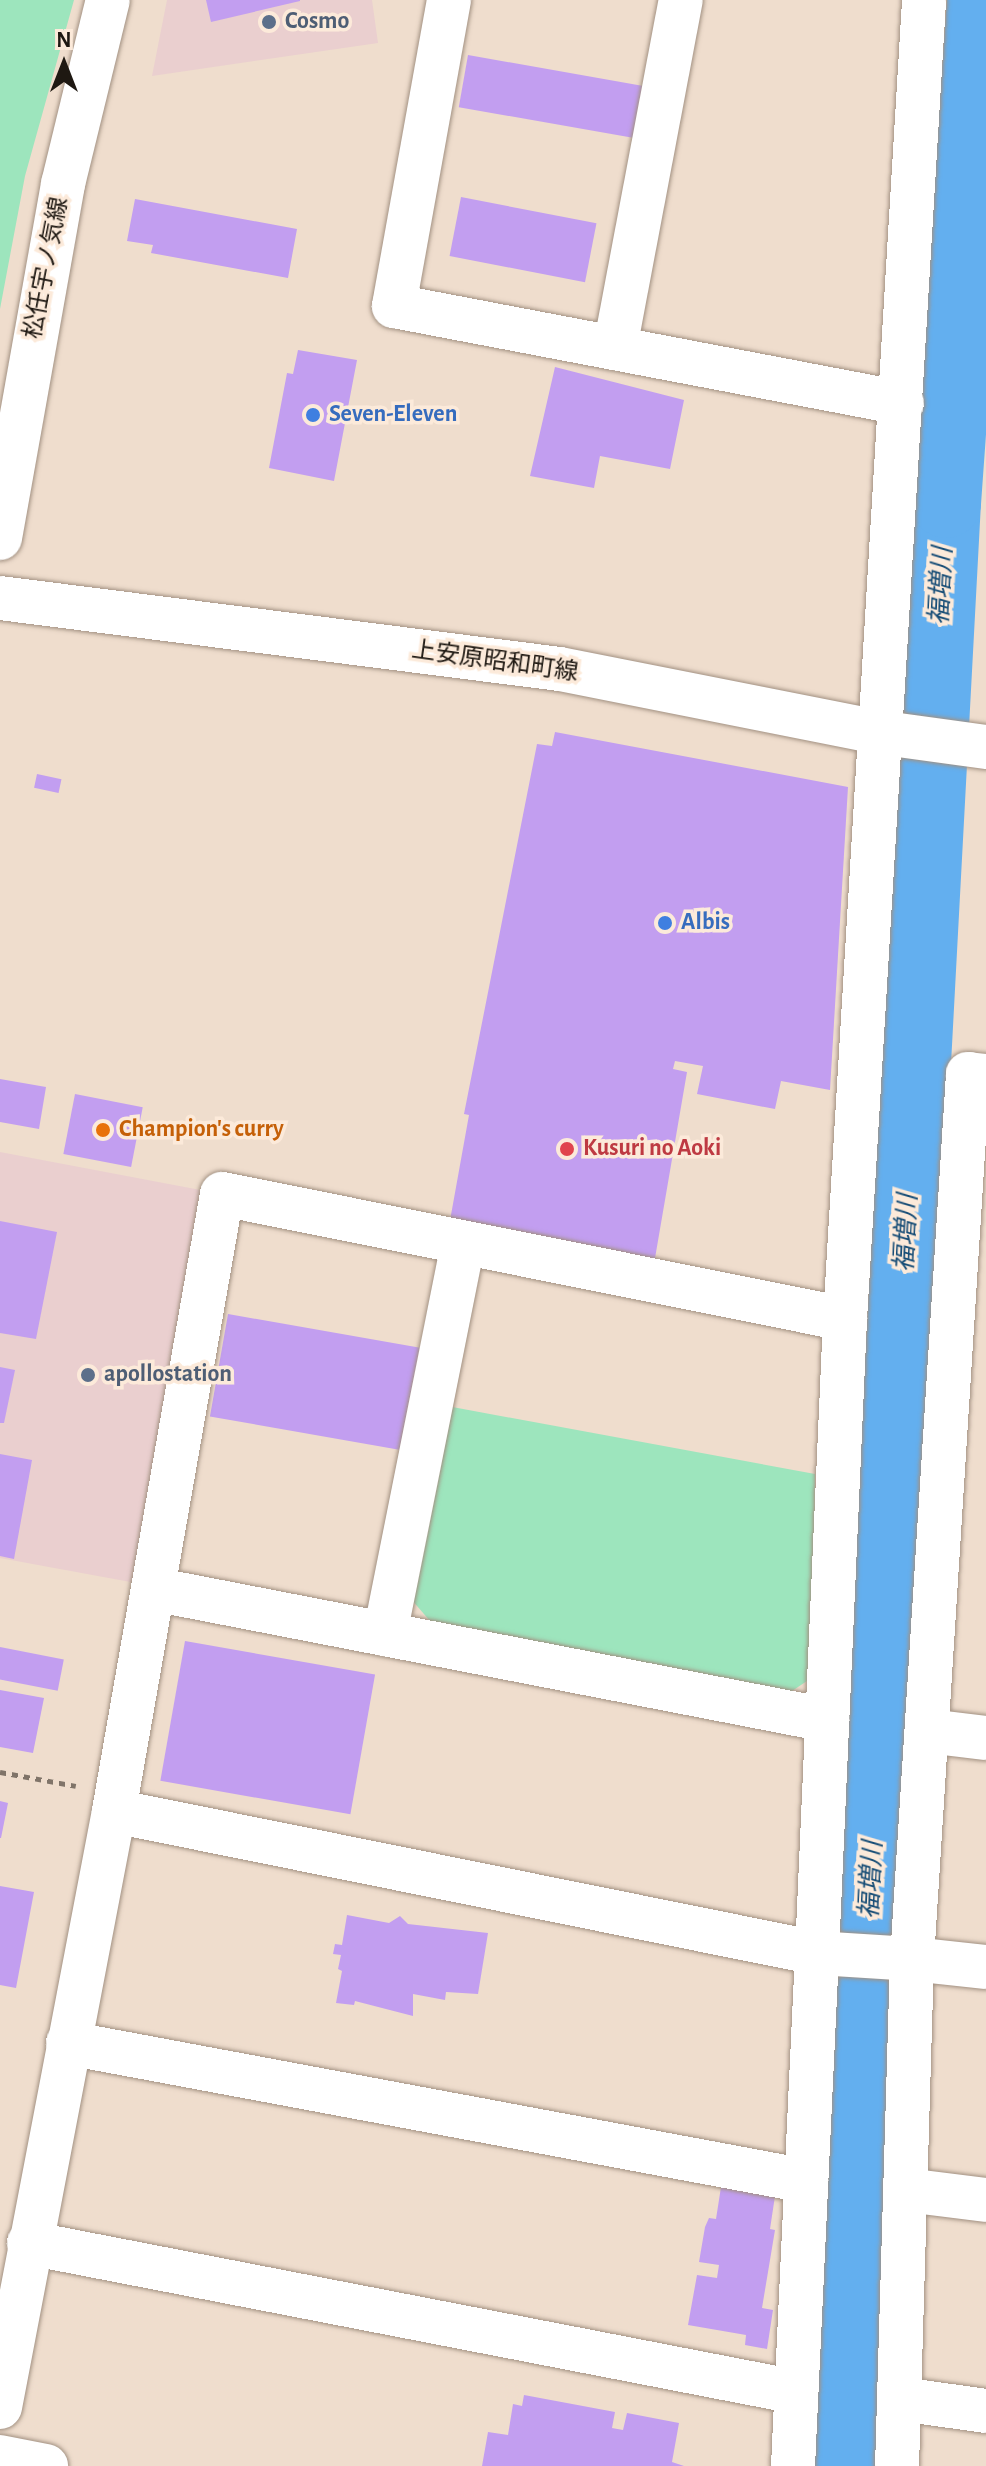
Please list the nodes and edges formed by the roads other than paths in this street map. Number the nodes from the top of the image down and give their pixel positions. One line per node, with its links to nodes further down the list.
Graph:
1 (108, 0): 7 (street, 松任宇ノ気線)
2 (449, 0): 5 (street)
3 (681, 0): 5 (street)
4 (924, 0): 6 (street)
5 (615, 348): 6 (street)
6 (902, 403): 9 (street)
7 (0, 538)
8 (0, 598): 9 (street, 上安原昭和町線)
9 (893, 735): 10 (street, 上安原昭和町線); 13 (street)
10 (981, 747)
11 (986, 1076): 17 (street)
12 (463, 1244): 13 (street); 14 (street); 15 (street)
13 (845, 1319): 16 (street)
14 (153, 1589): 15 (street); 19 (street)
15 (385, 1634): 16 (street)
16 (827, 1720): 20 (street)
17 (928, 1731): 18 (street); 21 (street)
18 (986, 1738)
19 (115, 1802): 20 (street); 23 (street)
20 (824, 1954): 21 (street); 24 (street)
21 (906, 1959): 22 (street); 25 (street)
22 (986, 1967)
23 (68, 2043): 24 (street); 27 (street)
24 (806, 2181): 28 (street)
25 (906, 2190): 26 (street); 29 (street)
26 (986, 2200)
27 (29, 2243): 28 (street); 30 (street)
28 (796, 2392): 34 (street)
29 (900, 2399): 31 (street); 35 (street)
30 (0, 2407)
31 (986, 2411)
32 (0, 2457): 33 (street)
33 (46, 2466)
34 (793, 2466)
35 (897, 2466)

